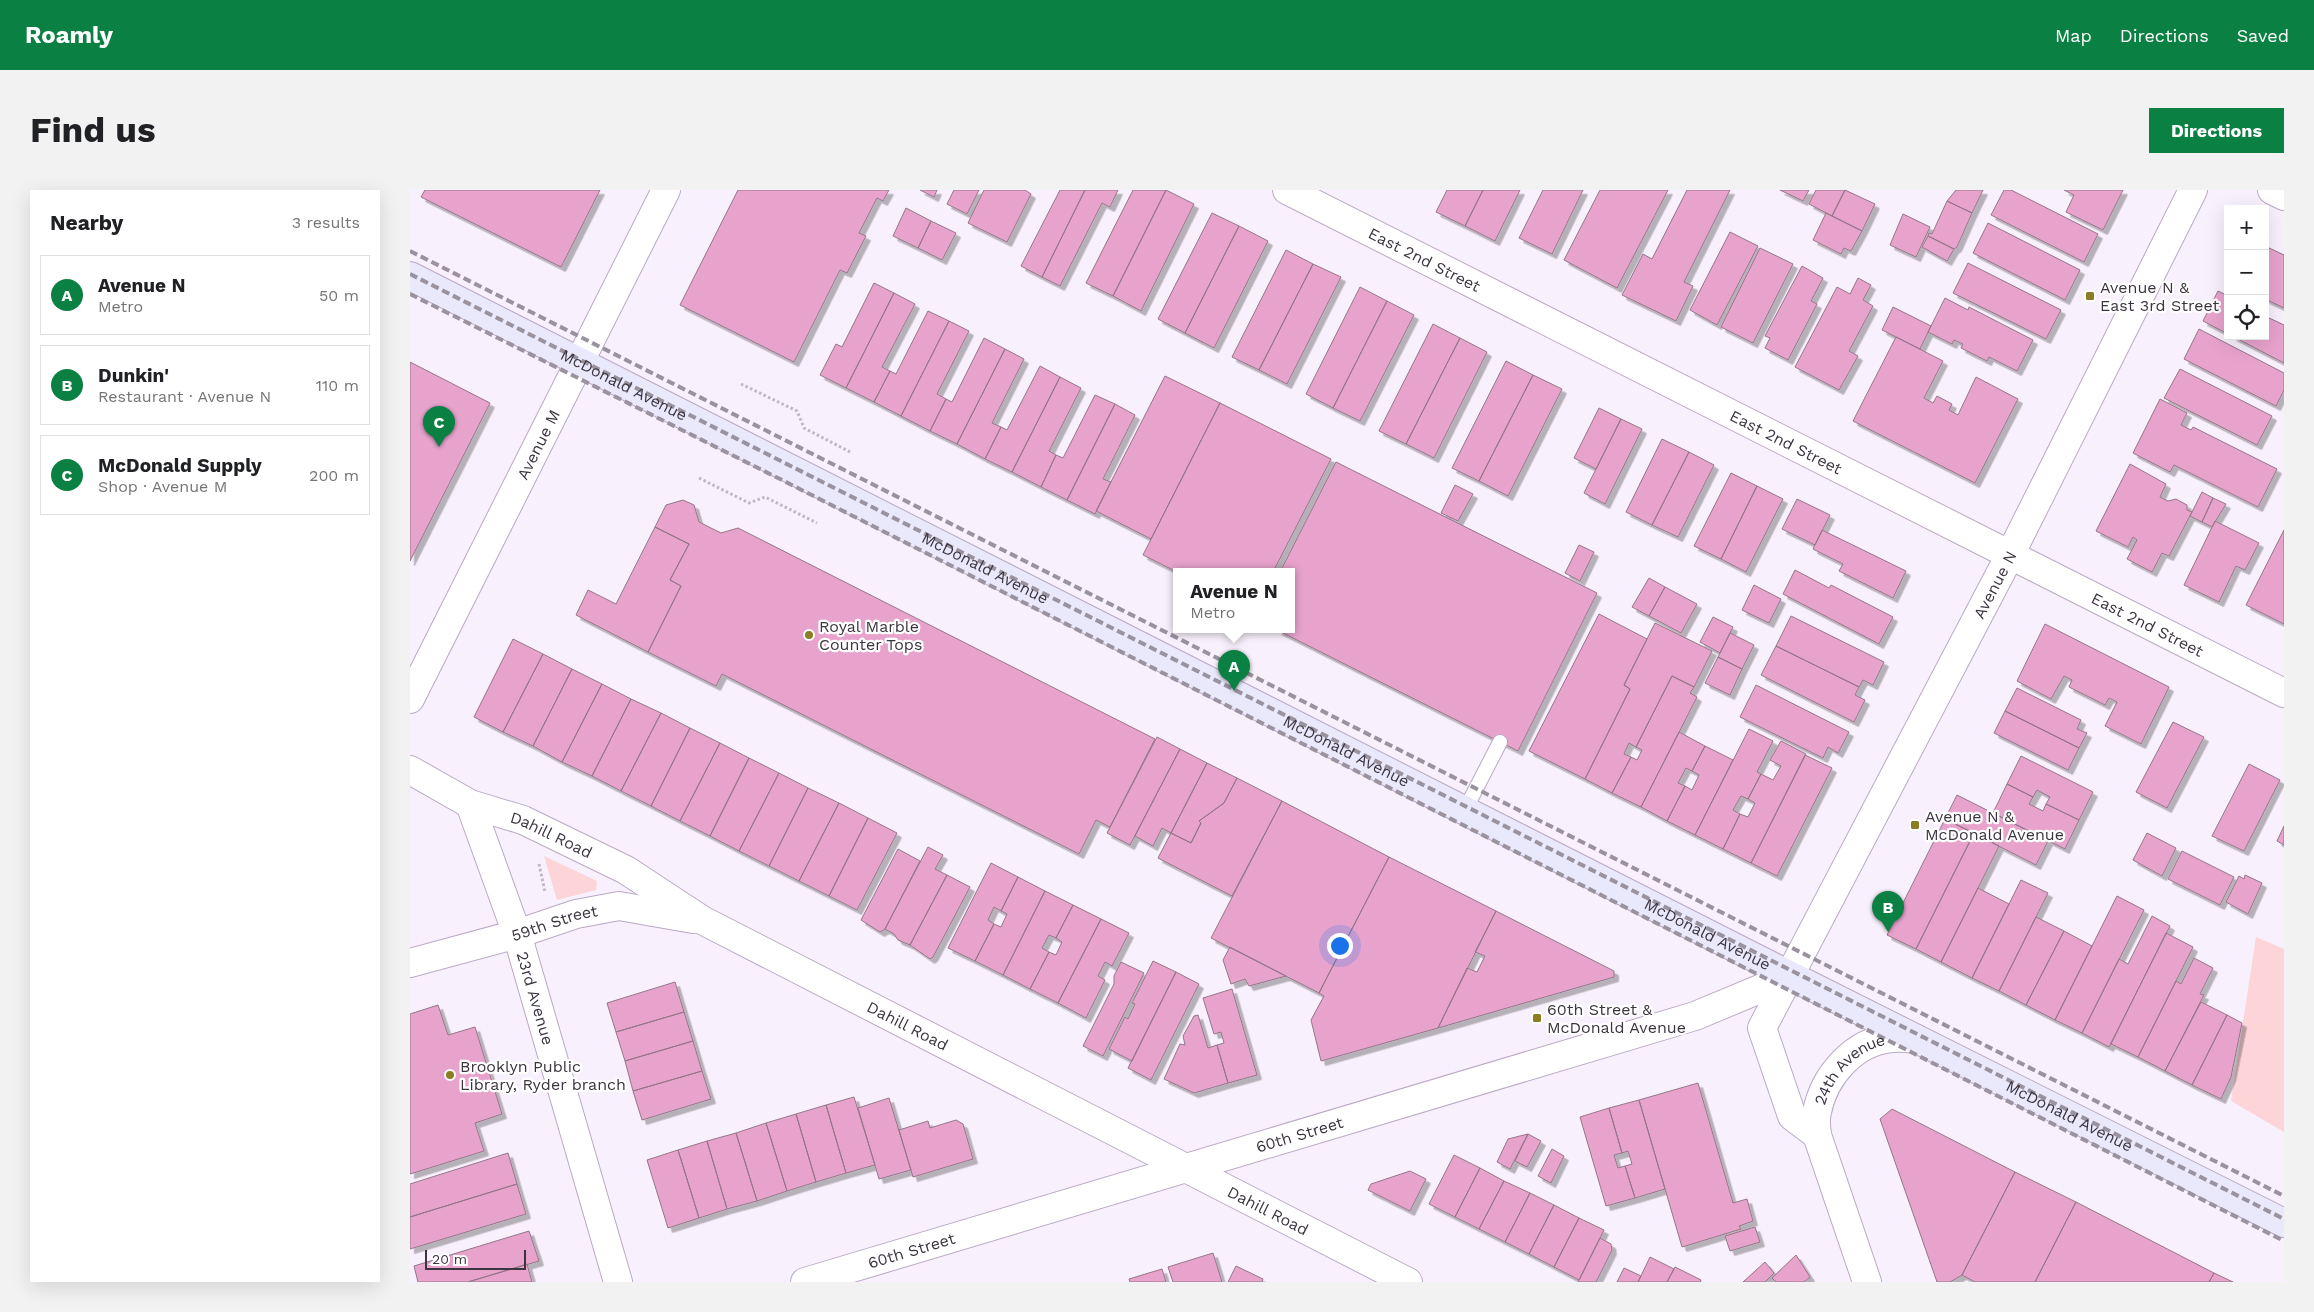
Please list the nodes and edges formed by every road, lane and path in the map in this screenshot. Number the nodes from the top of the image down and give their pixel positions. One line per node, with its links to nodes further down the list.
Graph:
1 (666, 190): 7 (street, Avenue M)
2 (1287, 190): 12 (street, East 2nd Street)
3 (2193, 190): 12 (street, Avenue N)
4 (2272, 190): 5 (street)
5 (2284, 196)
6 (410, 276): 7 (main road, McDonald Avenue)
7 (580, 362): 14 (street, Avenue M); 18 (main road, McDonald Avenue)
8 (741, 384): 9 (path)
9 (852, 453)
10 (699, 478): 11 (path)
11 (817, 523)
12 (2010, 555): 13 (street, East 2nd Street); 24 (street, Avenue N)
13 (2284, 693)
14 (410, 699)
15 (1500, 742): 18 (lane)
16 (410, 770): 17 (street, Dahill Road)
17 (470, 804): 21 (street, Dahill Road); 22 (street, 23rd Avenue)
18 (1465, 810): 24 (main road, McDonald Avenue)
19 (538, 859): 20 (path)
20 (546, 897)
21 (702, 920): 22 (street, 59th Street); 27 (street, Dahill Road)
22 (517, 934): 23 (street, 59th Street); 29 (street, 23rd Avenue)
23 (410, 963)
24 (1791, 976): 25 (main road, McDonald Avenue); 26 (street, 24th Avenue); 27 (street, 60th Street)
25 (1916, 1038): 26 (street, 24th Avenue); 28 (main road, McDonald Avenue)
26 (1816, 1135): 32 (street, 24th Avenue)
27 (1186, 1169): 30 (street, 60th Street); 31 (street, Dahill Road)
28 (2284, 1224)
29 (618, 1282)
30 (805, 1282)
31 (1408, 1282)
32 (1867, 1282)

